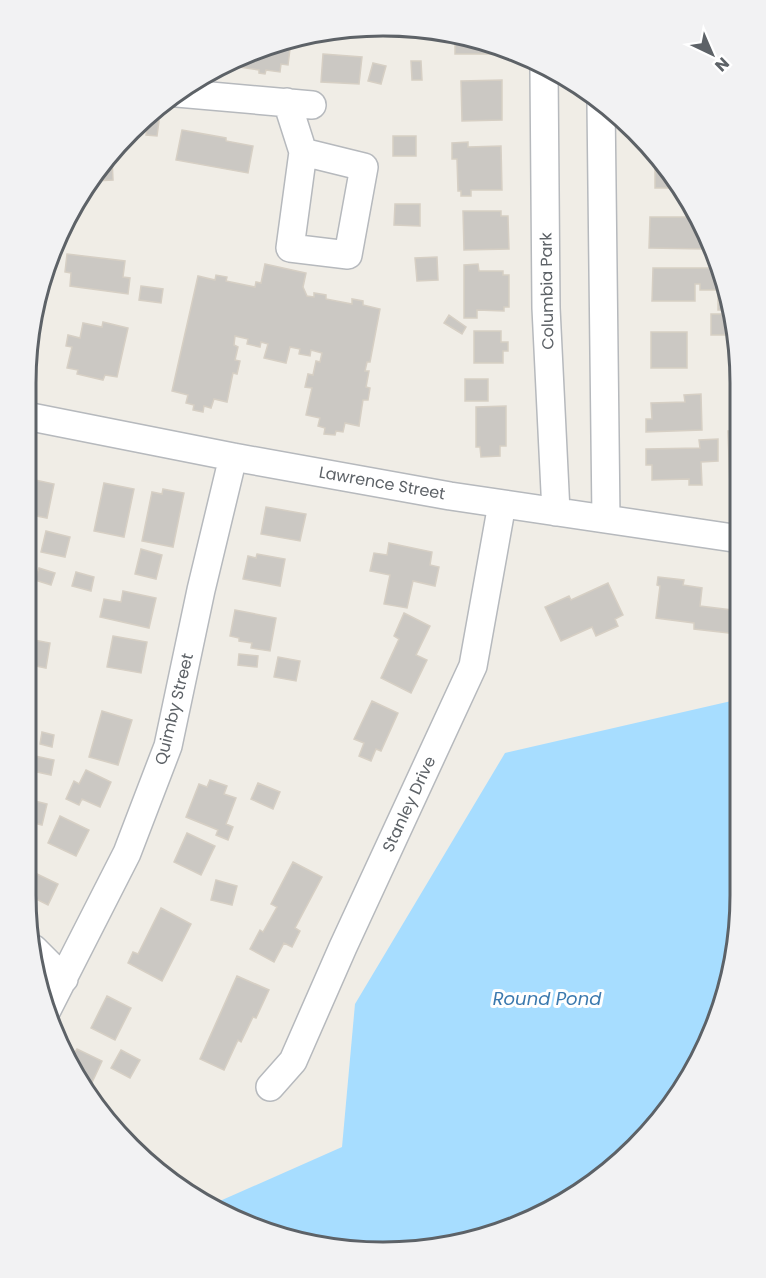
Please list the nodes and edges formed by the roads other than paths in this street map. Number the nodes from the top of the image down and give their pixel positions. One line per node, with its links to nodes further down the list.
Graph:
1 (544, 76): 8 (street, Columbia Park)
2 (190, 94): 4 (street)
3 (601, 114): 9 (street)
4 (303, 152)
5 (36, 418): 6 (street, Lawrence Street)
6 (233, 457): 7 (street, Lawrence Street); 12 (street, Quimby Street)
7 (502, 504): 8 (street, Lawrence Street); 14 (street, Stanley Drive)
8 (556, 512): 9 (street, Lawrence Street)
9 (606, 519): 10 (street, Lawrence Street)
10 (730, 538)
11 (42, 957): 12 (street)
12 (64, 980): 13 (street, Quimby Street)
13 (52, 1001)
14 (270, 1087)

